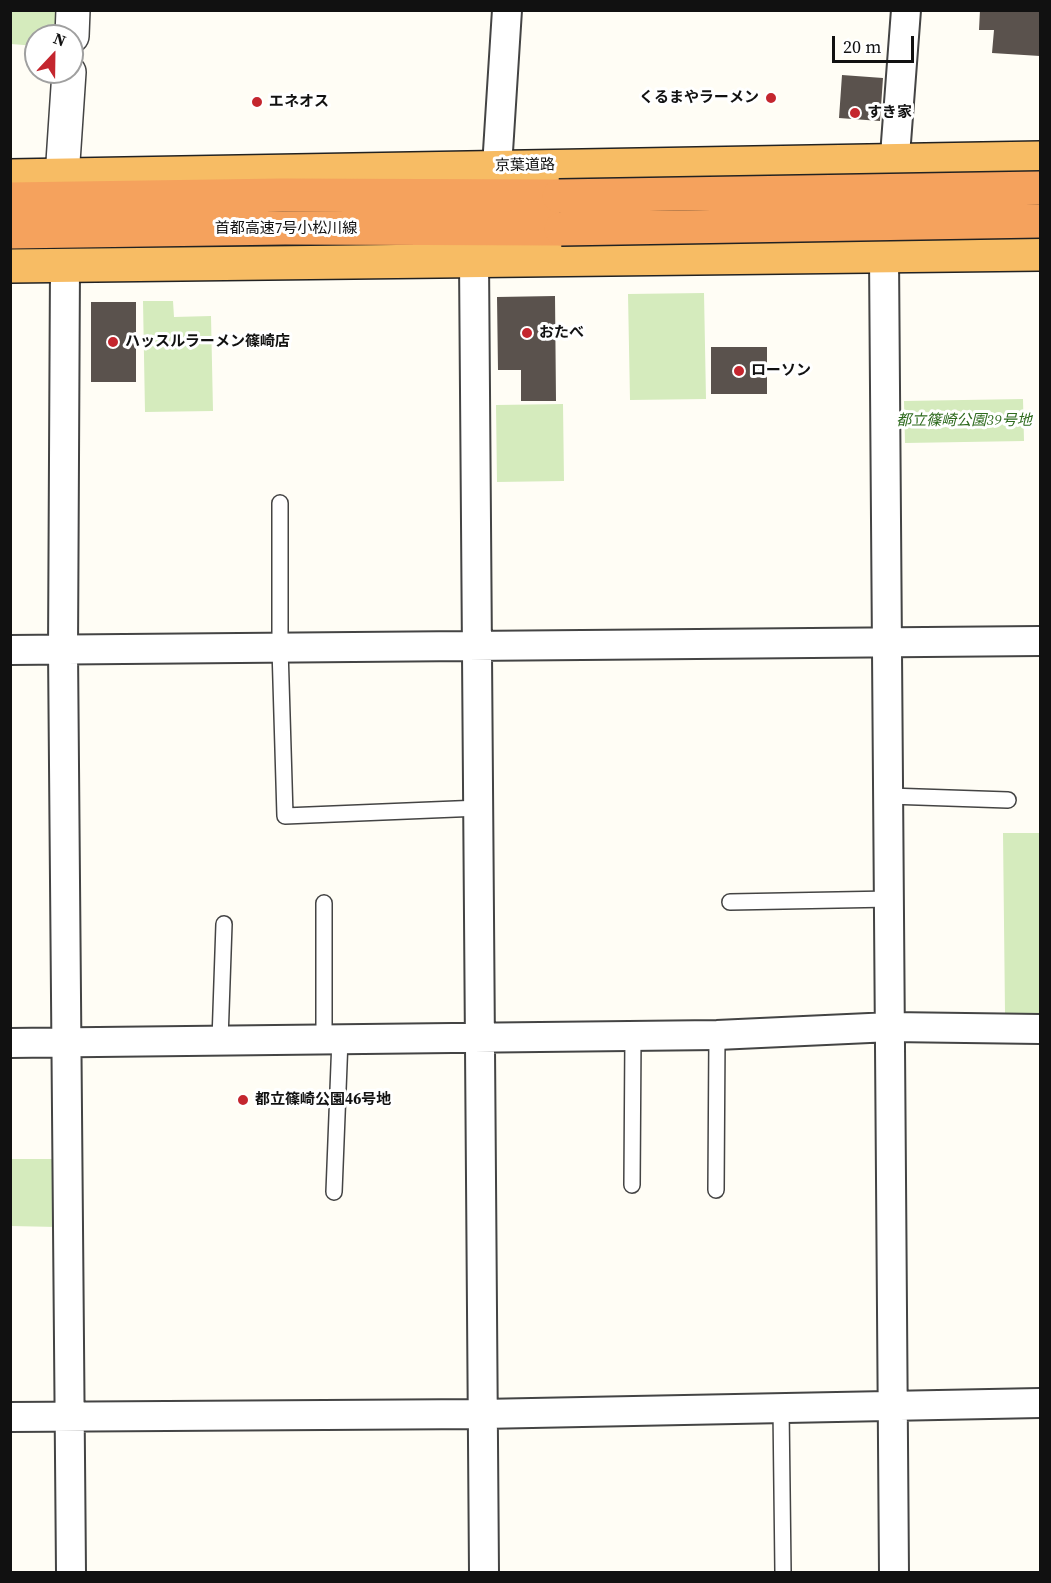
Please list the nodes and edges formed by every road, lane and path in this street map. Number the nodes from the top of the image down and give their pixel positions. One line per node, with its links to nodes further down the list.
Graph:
1 (507, 10): 6 (street)
2 (906, 10): 5 (street)
3 (68, 84): 8 (street)
4 (1041, 158): 5 (highway, 京葉道路)
5 (897, 159): 6 (highway, 京葉道路); 14 (street)
6 (497, 167): 8 (highway, 京葉道路)
7 (10, 176): 8 (highway, 京葉道路)
8 (62, 177)
9 (1041, 188): 10 (highway, 京葉道路, bridge)
10 (10, 198)
11 (1041, 221): 12 (highway, 首都高速7号小松川線, bridge)
12 (10, 232)
13 (1041, 254): 14 (highway)
14 (884, 256): 15 (highway); 20 (street)
15 (474, 260): 17 (highway); 21 (street)
16 (10, 266): 17 (highway)
17 (65, 266): 24 (street)
18 (280, 503): 22 (lane)
19 (1041, 641): 20 (street)
20 (886, 644): 21 (street); 25 (street)
21 (479, 646): 22 (street); 27 (street)
22 (280, 648): 24 (street); 27 (lane)
23 (10, 650): 24 (street)
24 (63, 650): 40 (street)
25 (889, 796): 26 (lane); 28 (street)
26 (1008, 800)
27 (480, 808): 36 (street)
28 (891, 899): 29 (lane); 32 (street)
29 (730, 902)
30 (324, 903): 37 (lane)
31 (224, 924): 38 (lane)
32 (891, 1027): 33 (street); 35 (street); 45 (street)
33 (1041, 1029)
34 (633, 1035): 35 (street); 36 (street); 41 (lane)
35 (717, 1035): 42 (lane)
36 (481, 1037): 37 (street); 47 (street)
37 (332, 1039): 38 (street); 43 (lane)
38 (220, 1041): 40 (street)
39 (10, 1043): 40 (street)
40 (66, 1043): 49 (street)
41 (632, 1185)
42 (716, 1190)
43 (334, 1192)
44 (1041, 1403): 45 (street)
45 (893, 1404): 46 (street); 53 (street)
46 (781, 1407): 47 (street); 52 (lane)
47 (481, 1414): 49 (street); 51 (street)
48 (10, 1417): 49 (street)
49 (70, 1417): 50 (street)
50 (71, 1572)
51 (484, 1572)
52 (783, 1572)
53 (894, 1572)

